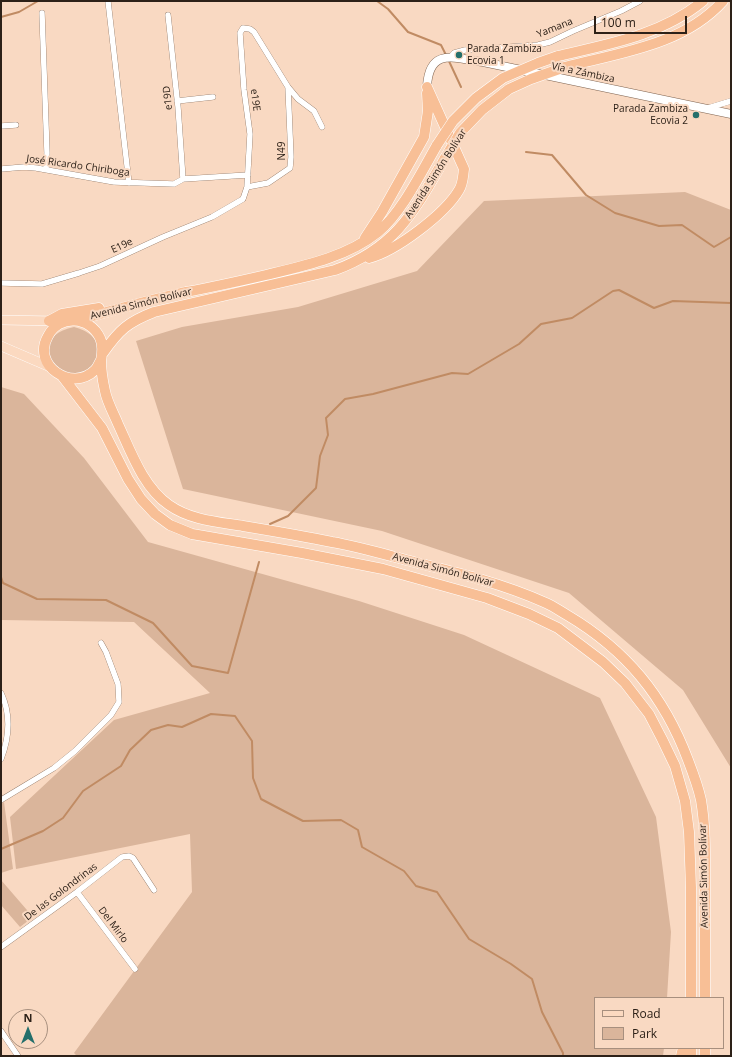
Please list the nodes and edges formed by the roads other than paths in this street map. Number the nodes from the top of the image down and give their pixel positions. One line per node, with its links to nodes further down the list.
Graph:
1 (108, 1): 22 (street)
2 (640, 1): 7 (street, Yamana)
3 (703, 1): 25 (highway, Avenida Simón Bolívar, bridge)
4 (723, 1): 26 (highway, Avenida Simón Bolívar, bridge)
5 (42, 13): 19 (street)
6 (168, 15): 11 (street, e19D)
7 (451, 57): 9 (street, Vía a Zámbiza); 13 (street, Vía a Zámbiza)
8 (288, 87): 17 (street); 20 (street, e19E); 23 (street, N49)
9 (427, 87): 25 (highway); 26 (highway)
10 (213, 97): 11 (street)
11 (177, 101): 21 (street, e19D)
12 (731, 101): 13 (street)
13 (702, 109): 14 (street, Vía a Zámbiza)
14 (731, 114)
15 (16, 125): 16 (street)
16 (1, 126)
17 (322, 127)
18 (1, 169): 19 (street, José Ricardo Chiriboga)
19 (46, 169): 22 (street, José Ricardo Chiriboga)
20 (248, 174): 21 (street, José Ricardo Chiriboga); 23 (street, e19E)
21 (182, 179): 22 (street, José Ricardo Chiriboga)
22 (129, 183)
23 (247, 187): 24 (street, e19E)
24 (243, 199): 27 (street, E19e)
25 (363, 242): 28 (highway, Avenida Simón Bolívar)
26 (361, 259): 34 (highway, Avenida Simón Bolívar)
27 (1, 283)
28 (185, 293): 30 (highway, Avenida Simón Bolívar); 31 (highway)
29 (1, 320): 31 (main road)
30 (78, 320): 32 (highway); 34 (highway)
31 (49, 321): 32 (main road)
32 (62, 322): 35 (highway)
33 (1, 346): 35 (main road)
34 (102, 356): 36 (highway); 46 (highway, Avenida Simón Bolívar)
35 (50, 367): 36 (highway)
36 (62, 376): 45 (highway, Avenida Simón Bolívar)
37 (101, 643): 40 (street)
38 (1, 693): 39 (street)
39 (1, 759)
40 (1, 800)
41 (154, 890): 42 (street, De las Golondrinas)
42 (77, 892): 43 (street, De las Golondrinas); 44 (street, Del Mirlo)
43 (1, 947)
44 (135, 969)
45 (691, 997)
46 (705, 997)
47 (1, 1031): 48 (street)
48 (18, 1056)

